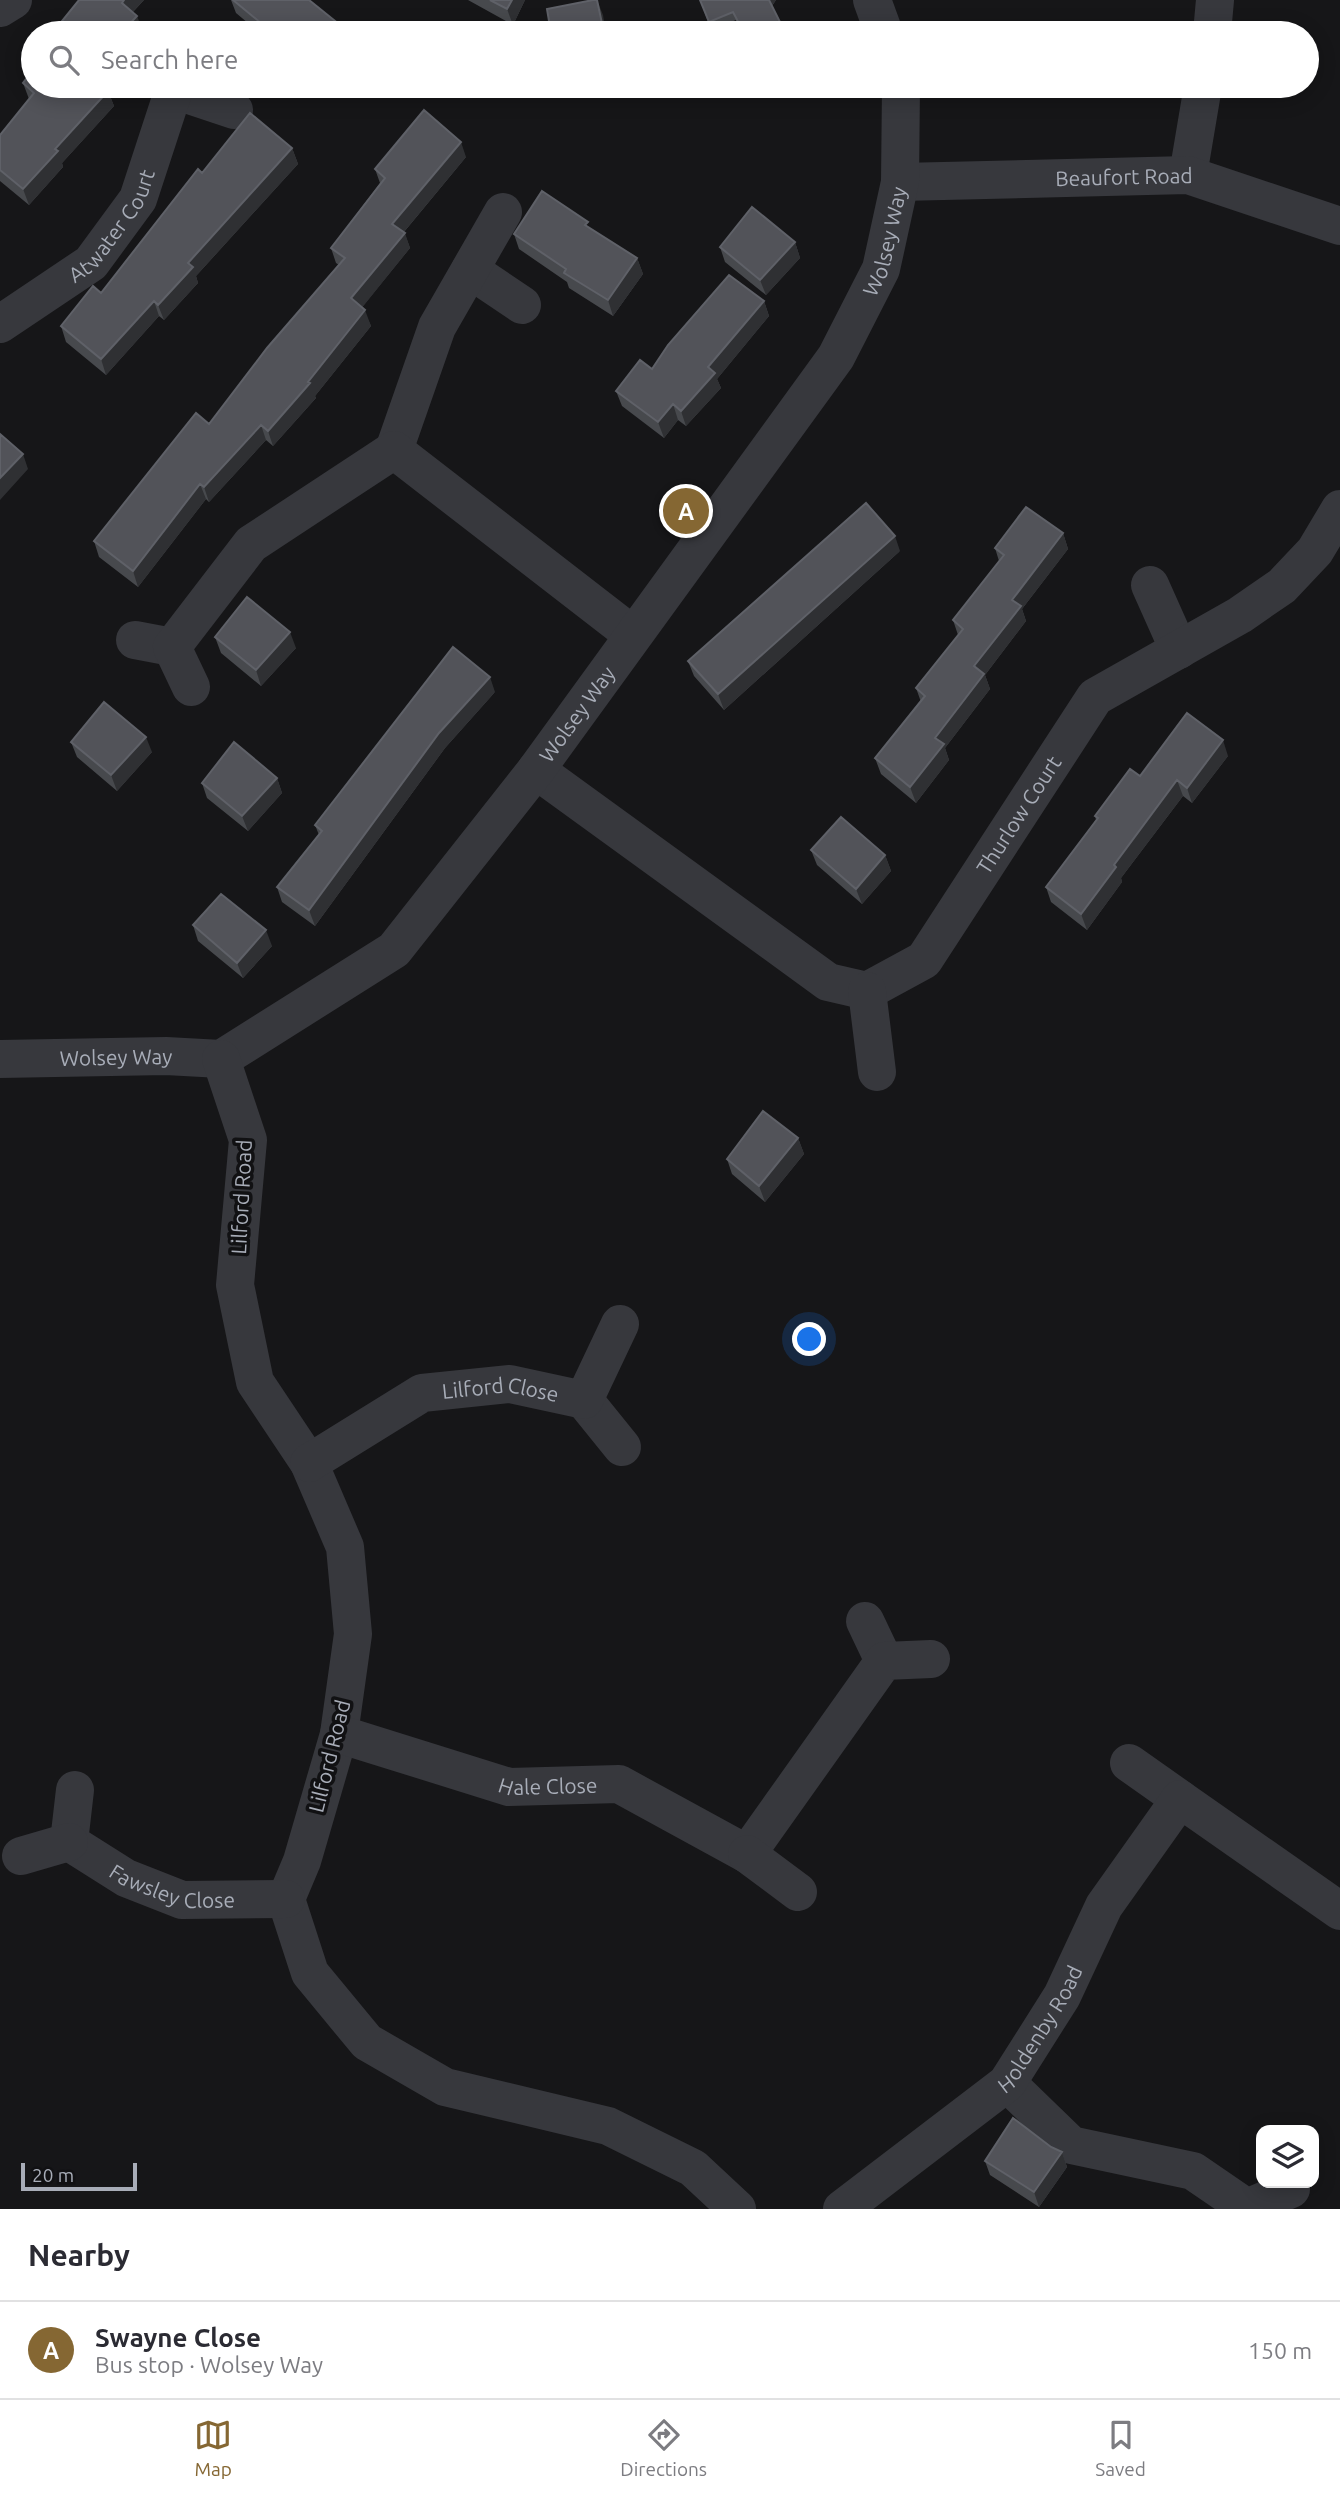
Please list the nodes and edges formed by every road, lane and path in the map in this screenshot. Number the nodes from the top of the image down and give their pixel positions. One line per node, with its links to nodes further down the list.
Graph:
1 (13, 0): 4 (street)
2 (872, 0): 5 (street)
3 (1215, 0): 6 (street)
4 (0, 8)
5 (880, 21)
6 (1213, 21)
7 (171, 98): 18 (street, Atwater Court)
8 (201, 98): 11 (street, Atwater Court)
9 (901, 98): 13 (street, Wolsey Way)
10 (1201, 98): 12 (street)
11 (234, 110)
12 (1188, 175): 13 (street, Beaufort Road); 15 (street, Beaufort Road)
13 (900, 183): 22 (street, Wolsey Way)
14 (502, 212): 16 (street)
15 (1340, 226)
16 (470, 270): 17 (street); 19 (street)
17 (522, 305)
18 (0, 324)
19 (394, 450): 22 (street); 24 (street)
20 (1340, 509): 25 (street, Thurlow Court)
21 (1150, 585): 25 (street)
22 (633, 635): 27 (street, Wolsey Way)
23 (135, 640): 24 (street)
24 (172, 647): 26 (street)
25 (1179, 650): 28 (street, Thurlow Court)
26 (191, 687)
27 (536, 770): 28 (street); 30 (street, Wolsey Way)
28 (867, 992): 31 (street)
29 (0, 1059): 30 (street, Wolsey Way)
30 (221, 1059): 35 (street, Lilford Road)
31 (877, 1072)
32 (620, 1324): 33 (street, Lilford Close)
33 (584, 1400): 34 (street, Lilford Close); 35 (street, Lilford Close)
34 (622, 1447)
35 (309, 1463): 39 (street, Lilford Road)
36 (865, 1621): 38 (street)
37 (931, 1659): 38 (street)
38 (884, 1661): 44 (street)
39 (339, 1734): 44 (street, Hale Close); 47 (street, Lilford Road)
40 (1129, 1763): 42 (street)
41 (75, 1790): 43 (street)
42 (1180, 1799): 48 (street); 49 (street, Holdenby Road)
43 (69, 1842): 45 (street); 47 (street, Fawsley Close)
44 (747, 1854): 46 (street, Hale Close)
45 (21, 1856)
46 (799, 1892)
47 (286, 1899): 51 (street)
48 (1340, 1910)
49 (1007, 2083): 52 (street, Holdenby Road); 53 (street)
50 (1290, 2189): 53 (street)
51 (737, 2209)
52 (842, 2209)
53 (1247, 2209)

